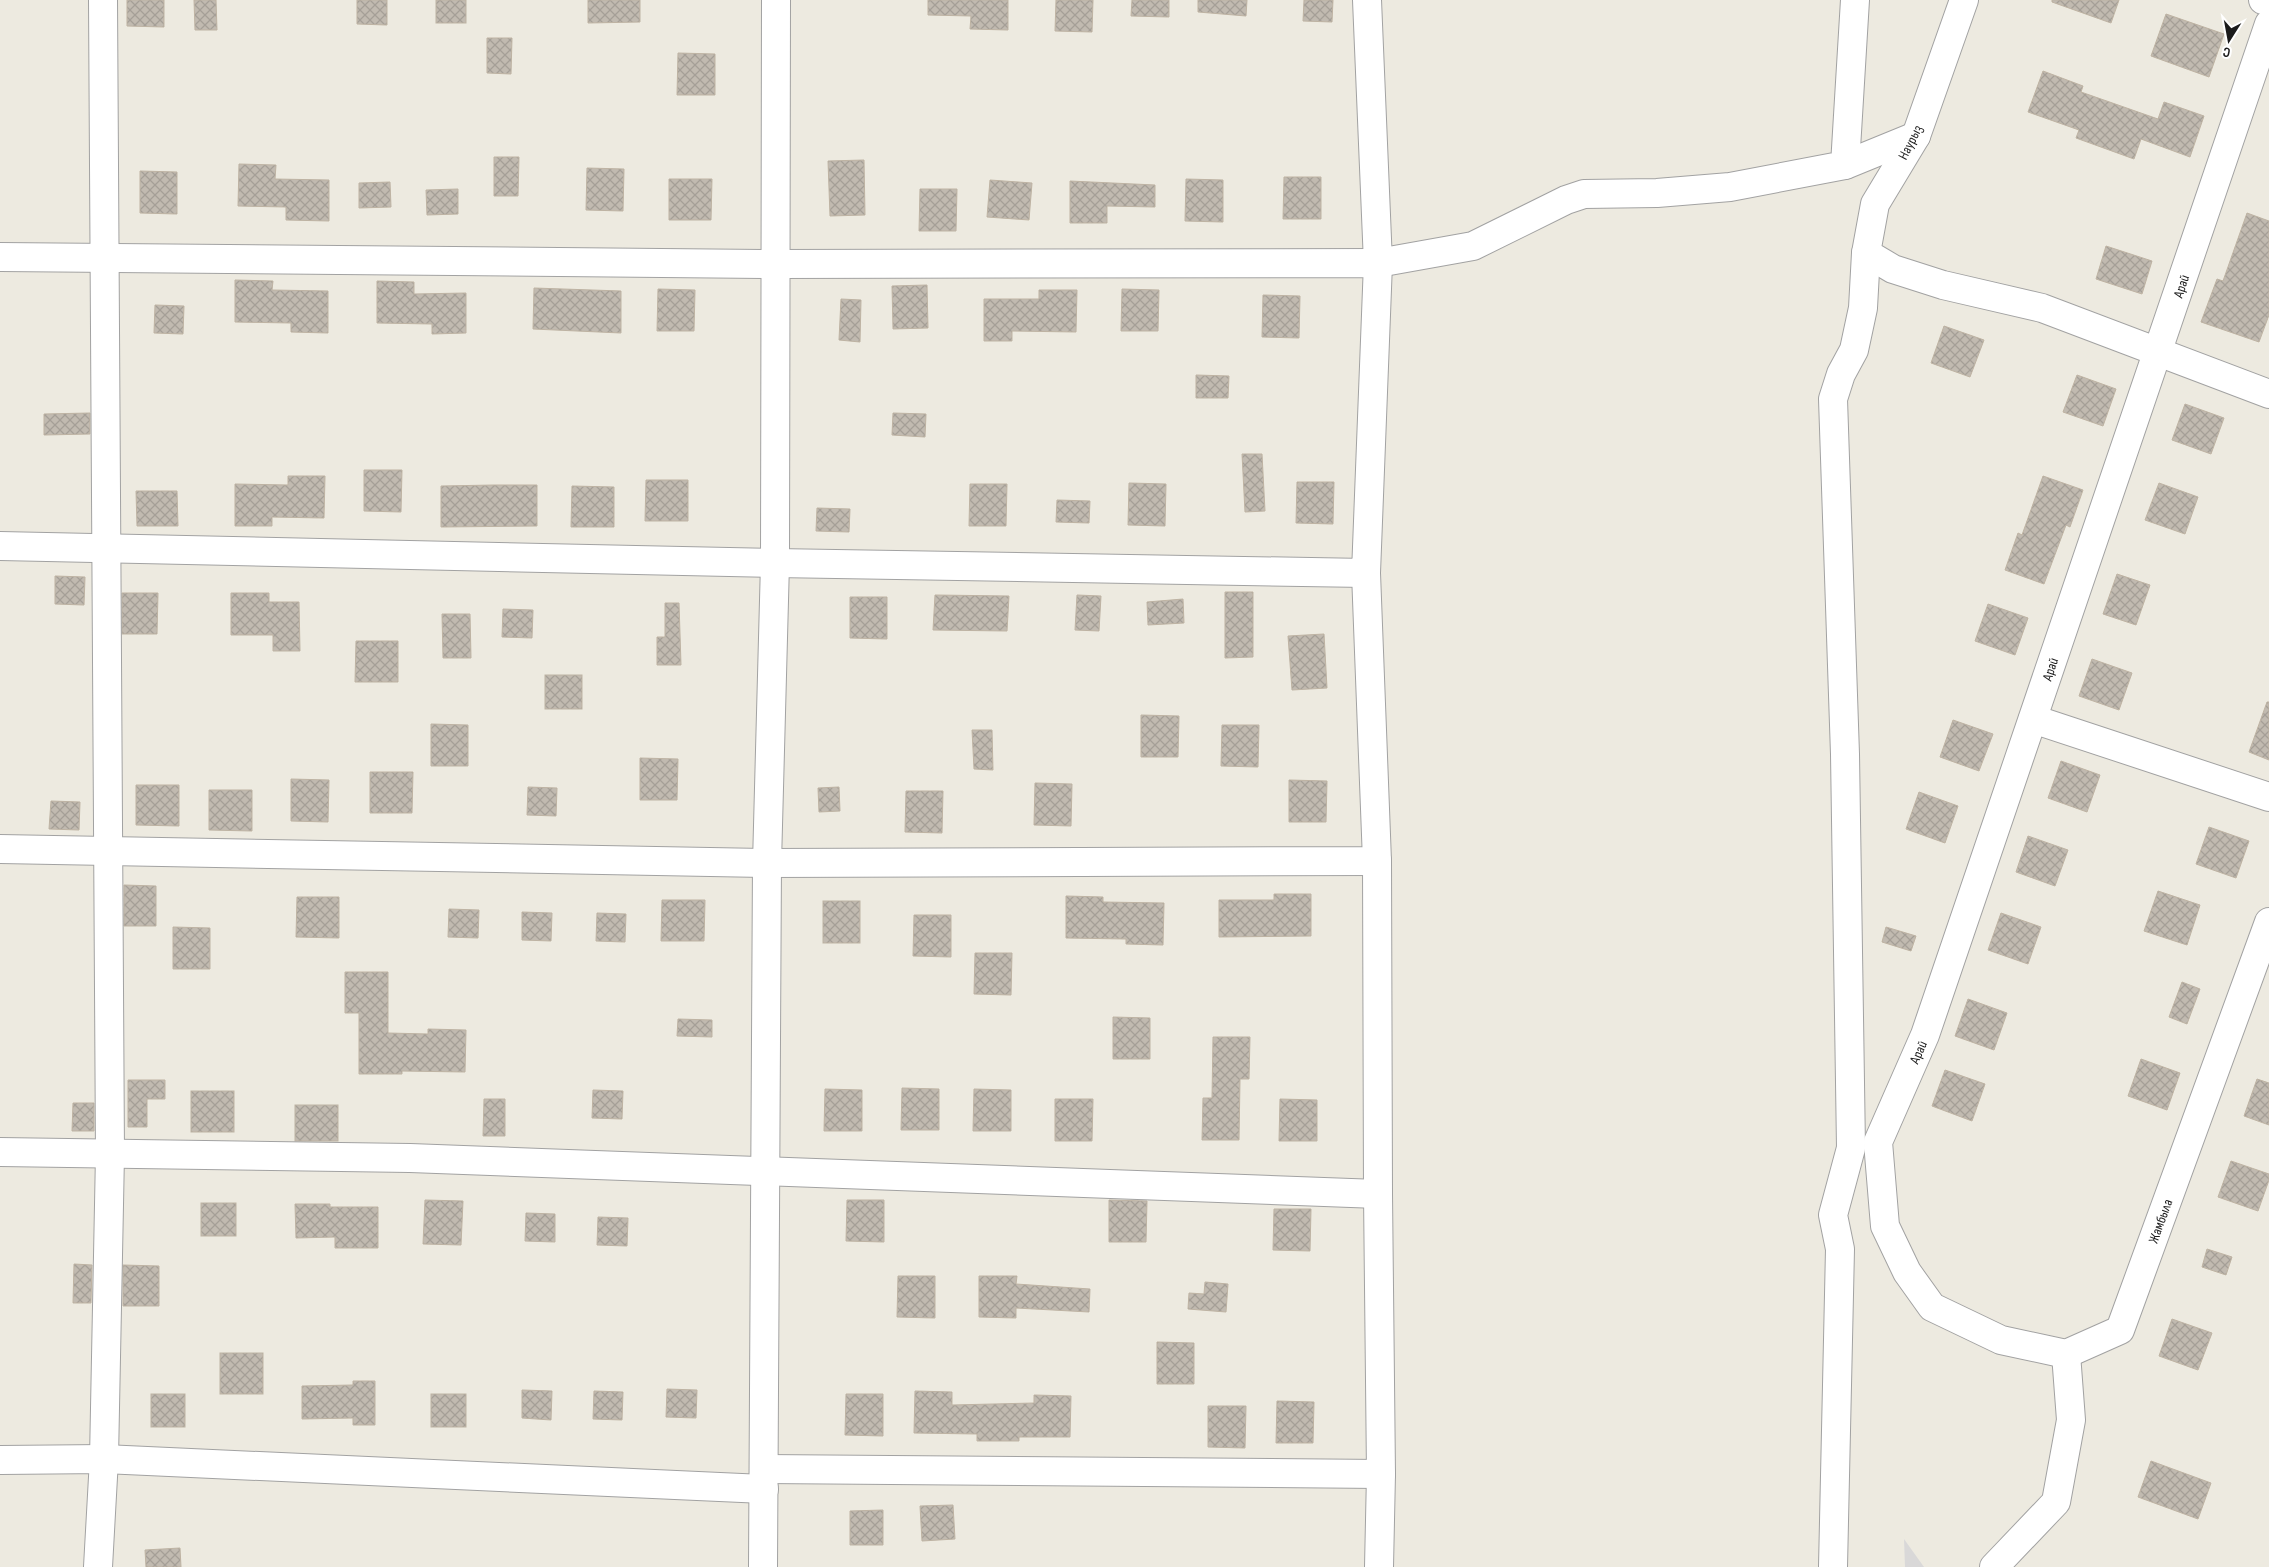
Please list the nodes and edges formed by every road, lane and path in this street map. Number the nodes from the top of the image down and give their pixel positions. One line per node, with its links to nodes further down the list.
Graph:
1 (103, 0): 13 (street)
2 (776, 0): 15 (street)
3 (1367, 0): 14 (street)
4 (1855, 0): 10 (street)
5 (1964, 0): 9 (street, Наурыз)
6 (2263, 0): 7 (street)
7 (2269, 2)
8 (2269, 24): 16 (street, Арай)
9 (1916, 136): 10 (street); 11 (street, Наурыз)
10 (1845, 165): 14 (street)
11 (1866, 253): 16 (street); 41 (street, Наурыз)
12 (0, 256): 13 (street)
13 (103, 259): 15 (street); 19 (street)
14 (1378, 263): 15 (street); 21 (street)
15 (775, 264): 20 (street)
16 (2158, 353): 17 (street); 22 (street, Арай)
17 (2269, 394)
18 (0, 546): 19 (street)
19 (106, 547): 20 (street); 25 (street)
20 (775, 563): 21 (street); 27 (street)
21 (1366, 573): 26 (street)
22 (2033, 719): 23 (street); 33 (street, Арай)
23 (2269, 797)
24 (0, 849): 25 (street)
25 (108, 850): 27 (street); 30 (street)
26 (1377, 861): 27 (street); 32 (street)
27 (768, 863): 31 (street)
28 (2269, 922): 33 (street, Жамбыла)
29 (0, 1152): 30 (street)
30 (110, 1154): 31 (street); 34 (street)
31 (764, 1170): 32 (street); 37 (street)
32 (1378, 1194): 36 (street)
33 (2066, 1354): 42 (street)
34 (104, 1459): 35 (street); 37 (street); 38 (street)
35 (0, 1460)
36 (1381, 1474): 37 (street); 40 (street)
37 (764, 1479): 39 (street)
38 (98, 1567)
39 (763, 1567)
40 (1379, 1567)
41 (1833, 1567)
42 (1994, 1567)

